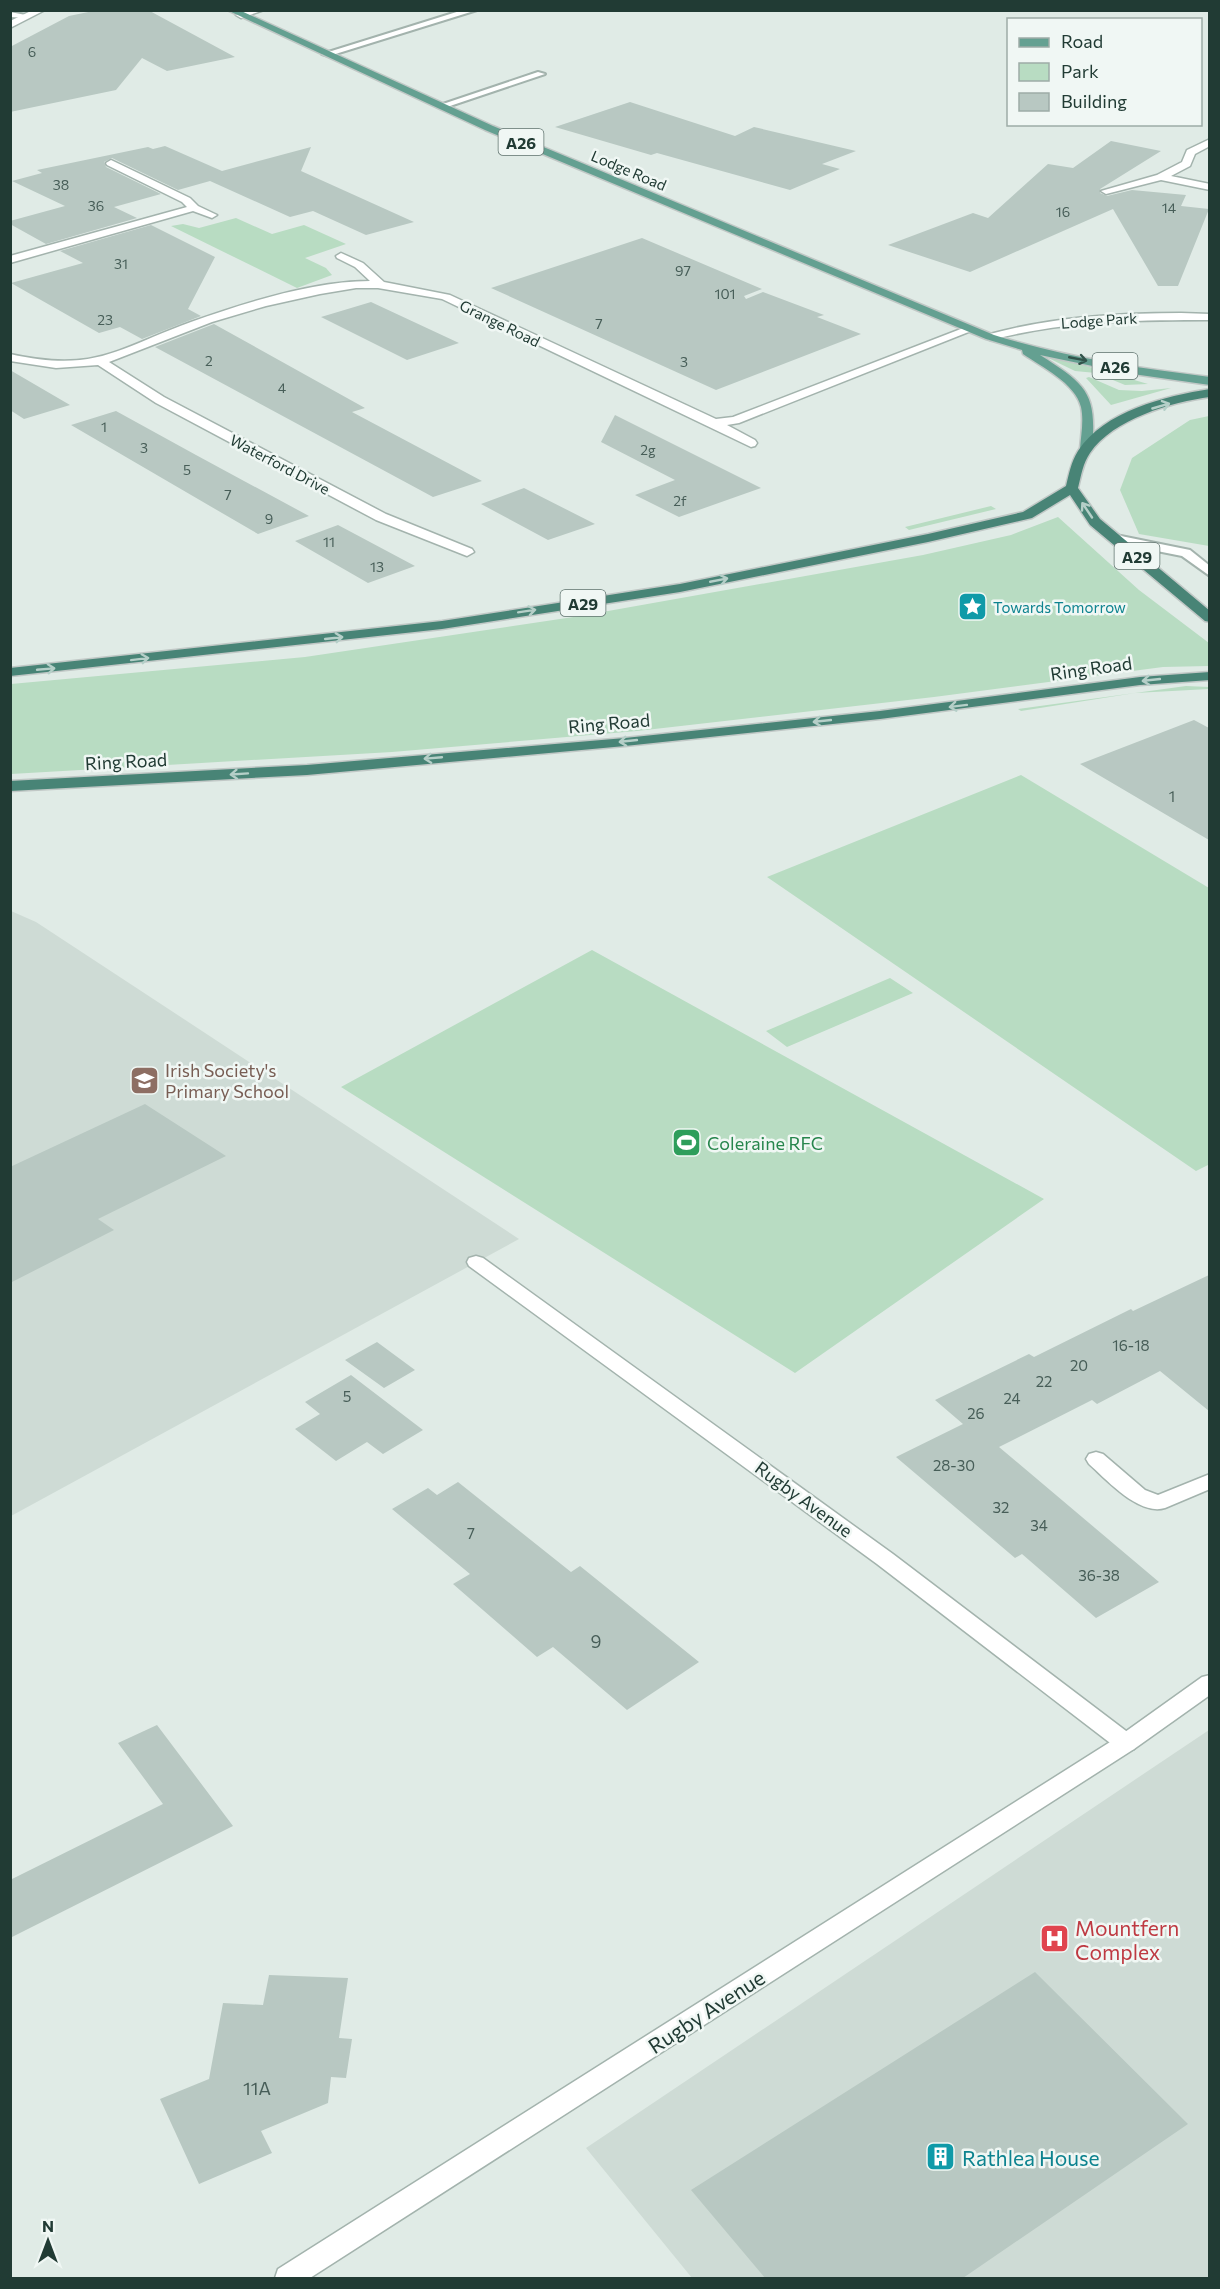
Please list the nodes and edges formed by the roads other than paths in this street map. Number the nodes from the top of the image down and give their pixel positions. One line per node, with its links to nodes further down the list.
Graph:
1 (40, 10): 7 (street)
2 (231, 10): 6 (main road, Lodge Road / A26)
3 (260, 10): 6 (street)
4 (473, 10): 9 (lane)
5 (10, 14): 7 (lane)
6 (241, 15): 9 (main road, Lodge Road / A26)
7 (27, 16): 8 (street)
8 (10, 25)
9 (326, 54): 11 (main road, Lodge Road / A26)
10 (541, 74): 11 (lane)
11 (441, 106): 23 (main road, Lodge Road / A26)
12 (1209, 142): 14 (street)
13 (111, 163): 17 (street)
14 (1161, 177): 15 (street); 16 (street)
15 (1209, 188)
16 (1106, 191)
17 (194, 208): 18 (street); 20 (street)
18 (212, 215)
19 (341, 256): 21 (street)
20 (10, 260)
21 (382, 286): 27 (street, Grange Road); 30 (street, Grange Road)
22 (1209, 317): 24 (street, Lodge Park)
23 (970, 329): 24 (main road, Lodge Road / A26); 30 (street)
24 (990, 337): 25 (main road, Lodge Road / A26)
25 (1020, 347): 28 (main road, Lodge Road / A26, one-way to 28); 32 (main road, Lodge Road / A26)
26 (10, 357): 27 (street, Grange Road)
27 (101, 362): 35 (street, Waterford Drive)
28 (1209, 381)
29 (1209, 393): 32 (highway, one-way to 29)
30 (714, 423): 31 (street, Grange Road)
31 (751, 443)
32 (1086, 449): 33 (highway)
33 (1072, 488): 34 (highway, A29, one-way to 33); 38 (highway, A29, one-way to 33)
34 (1116, 539): 36 (lane); 37 (highway, A29)
35 (467, 552)
36 (1209, 572)
37 (1209, 618)
38 (10, 672)
39 (1209, 676): 40 (highway, Ring Road, one-way to 40)
40 (10, 786)
41 (476, 1262): 45 (street, Rugby Avenue)
42 (1096, 1459): 43 (street)
43 (1209, 1481)
44 (1209, 1683): 45 (street, Rugby Avenue)
45 (1126, 1743): 46 (street, Rugby Avenue)
46 (288, 2278)

